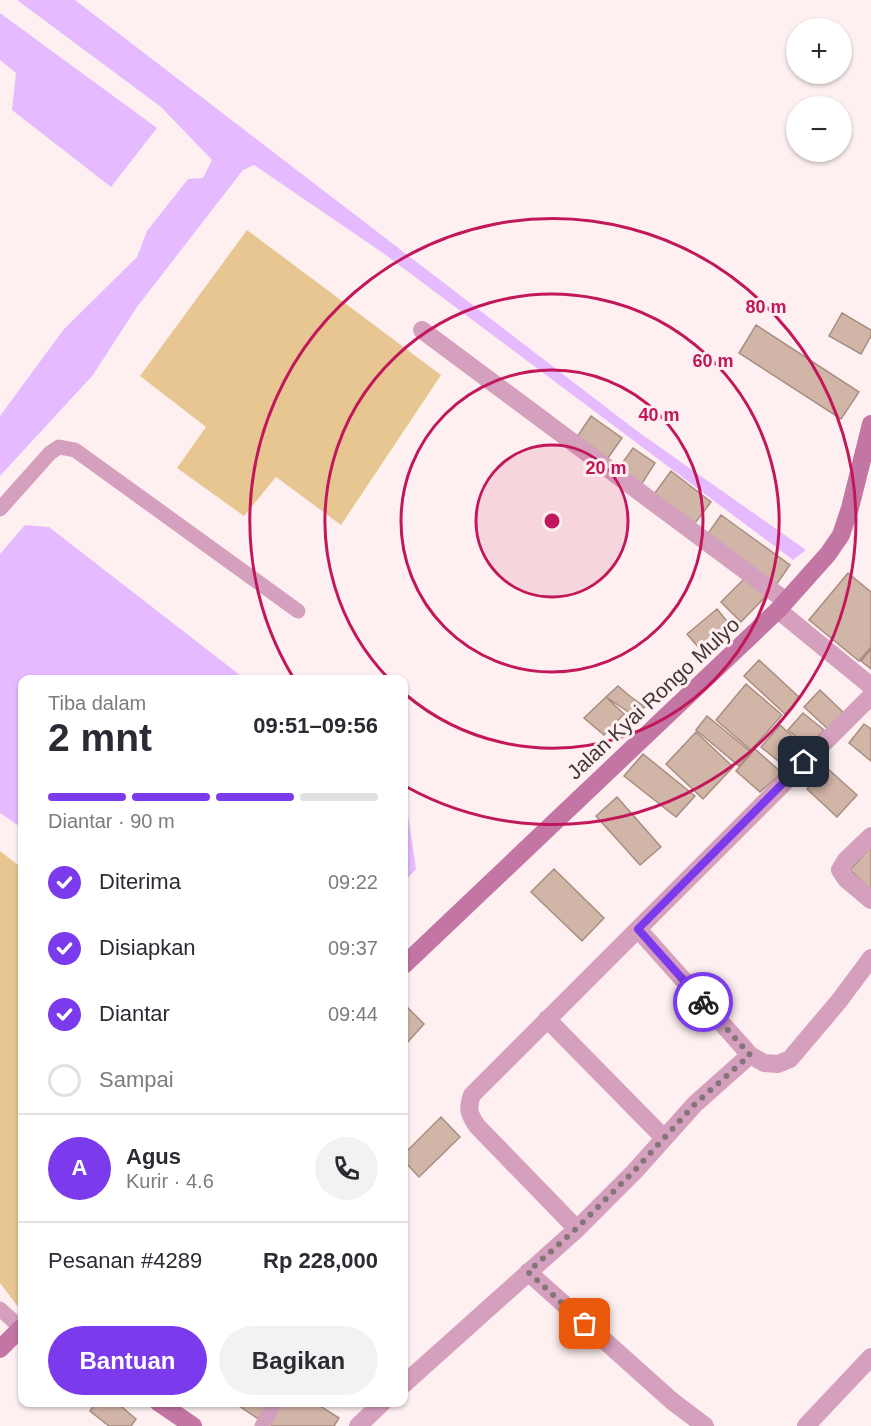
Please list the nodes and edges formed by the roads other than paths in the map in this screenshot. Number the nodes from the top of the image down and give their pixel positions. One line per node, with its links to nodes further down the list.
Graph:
1 (422, 330): 4 (street)
2 (871, 424): 4 (street, Jalan Kyai Rongo Mulyo)
3 (0, 509): 5 (lane)
4 (782, 606): 6 (street); 12 (street, Jalan Kyai Rongo Mulyo)
5 (298, 612)
6 (871, 686)
7 (871, 696): 10 (street)
8 (871, 836): 9 (street)
9 (871, 900)
10 (638, 929): 13 (street); 14 (street)
11 (871, 958): 14 (street)
12 (408, 961)
13 (548, 1020): 15 (street); 16 (street)
14 (750, 1055): 15 (street)
15 (664, 1138): 16 (street)
16 (577, 1228): 17 (street)
17 (528, 1272): 23 (street); 30 (street)
18 (0, 1309): 19 (lane)
19 (18, 1325)
20 (18, 1332): 21 (street)
21 (0, 1349)
22 (871, 1357): 31 (street)
23 (408, 1380)
24 (165, 1407): 27 (street)
25 (272, 1407): 28 (lane)
26 (378, 1407): 29 (street)
27 (193, 1426)
28 (262, 1426)
29 (358, 1426)
30 (705, 1426)
31 (806, 1426)

